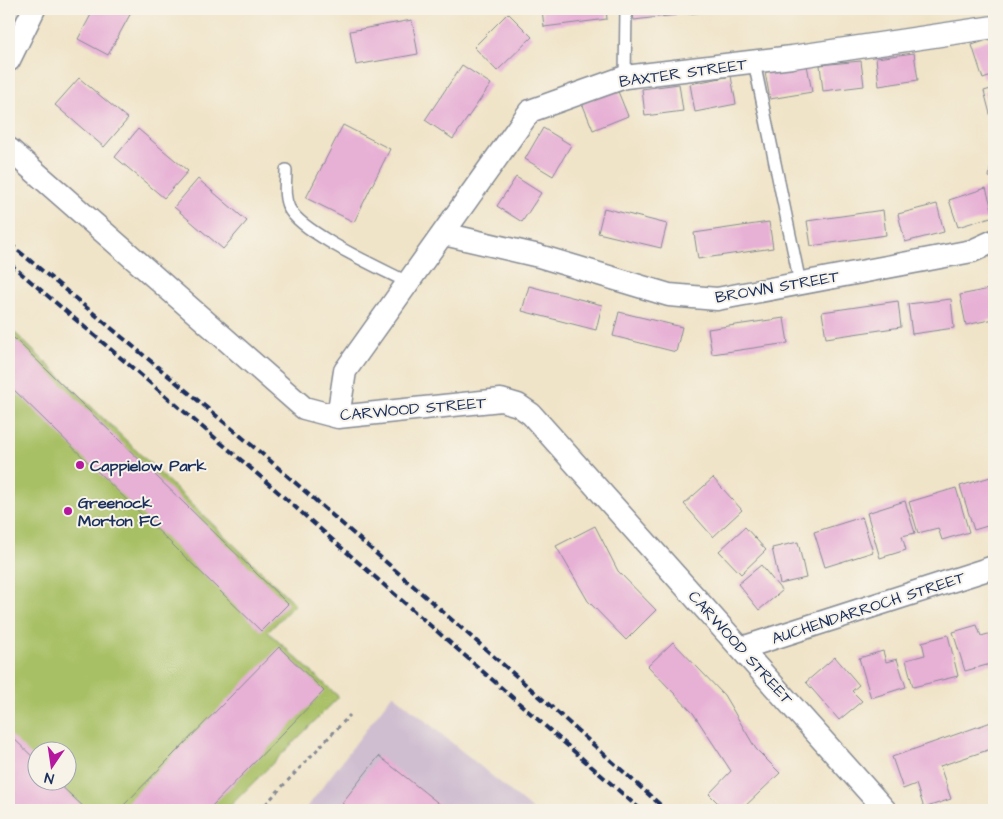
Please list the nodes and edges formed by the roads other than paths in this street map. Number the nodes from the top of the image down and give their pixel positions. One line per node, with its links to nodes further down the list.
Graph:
1 (34, 9): 4 (street)
2 (626, 9): 6 (lane)
3 (994, 27): 5 (street, BAXTER STREET)
4 (9, 60)
5 (754, 62): 6 (street, BAXTER STREET); 12 (lane)
6 (625, 77): 9 (street, BAXTER STREET)
7 (9, 150): 13 (street, CARWOOD STREET)
8 (286, 170): 11 (lane)
9 (444, 234): 11 (street, BAXTER STREET); 12 (street, BROWN STREET)
10 (994, 241): 12 (street, BROWN STREET)
11 (409, 283): 13 (street, BAXTER STREET)
12 (800, 284)
13 (338, 417): 15 (street, CARWOOD STREET)
14 (994, 566): 15 (street, AUCHENDARROCH STREET)
15 (742, 648): 16 (street, CARWOOD STREET)
16 (886, 810)

